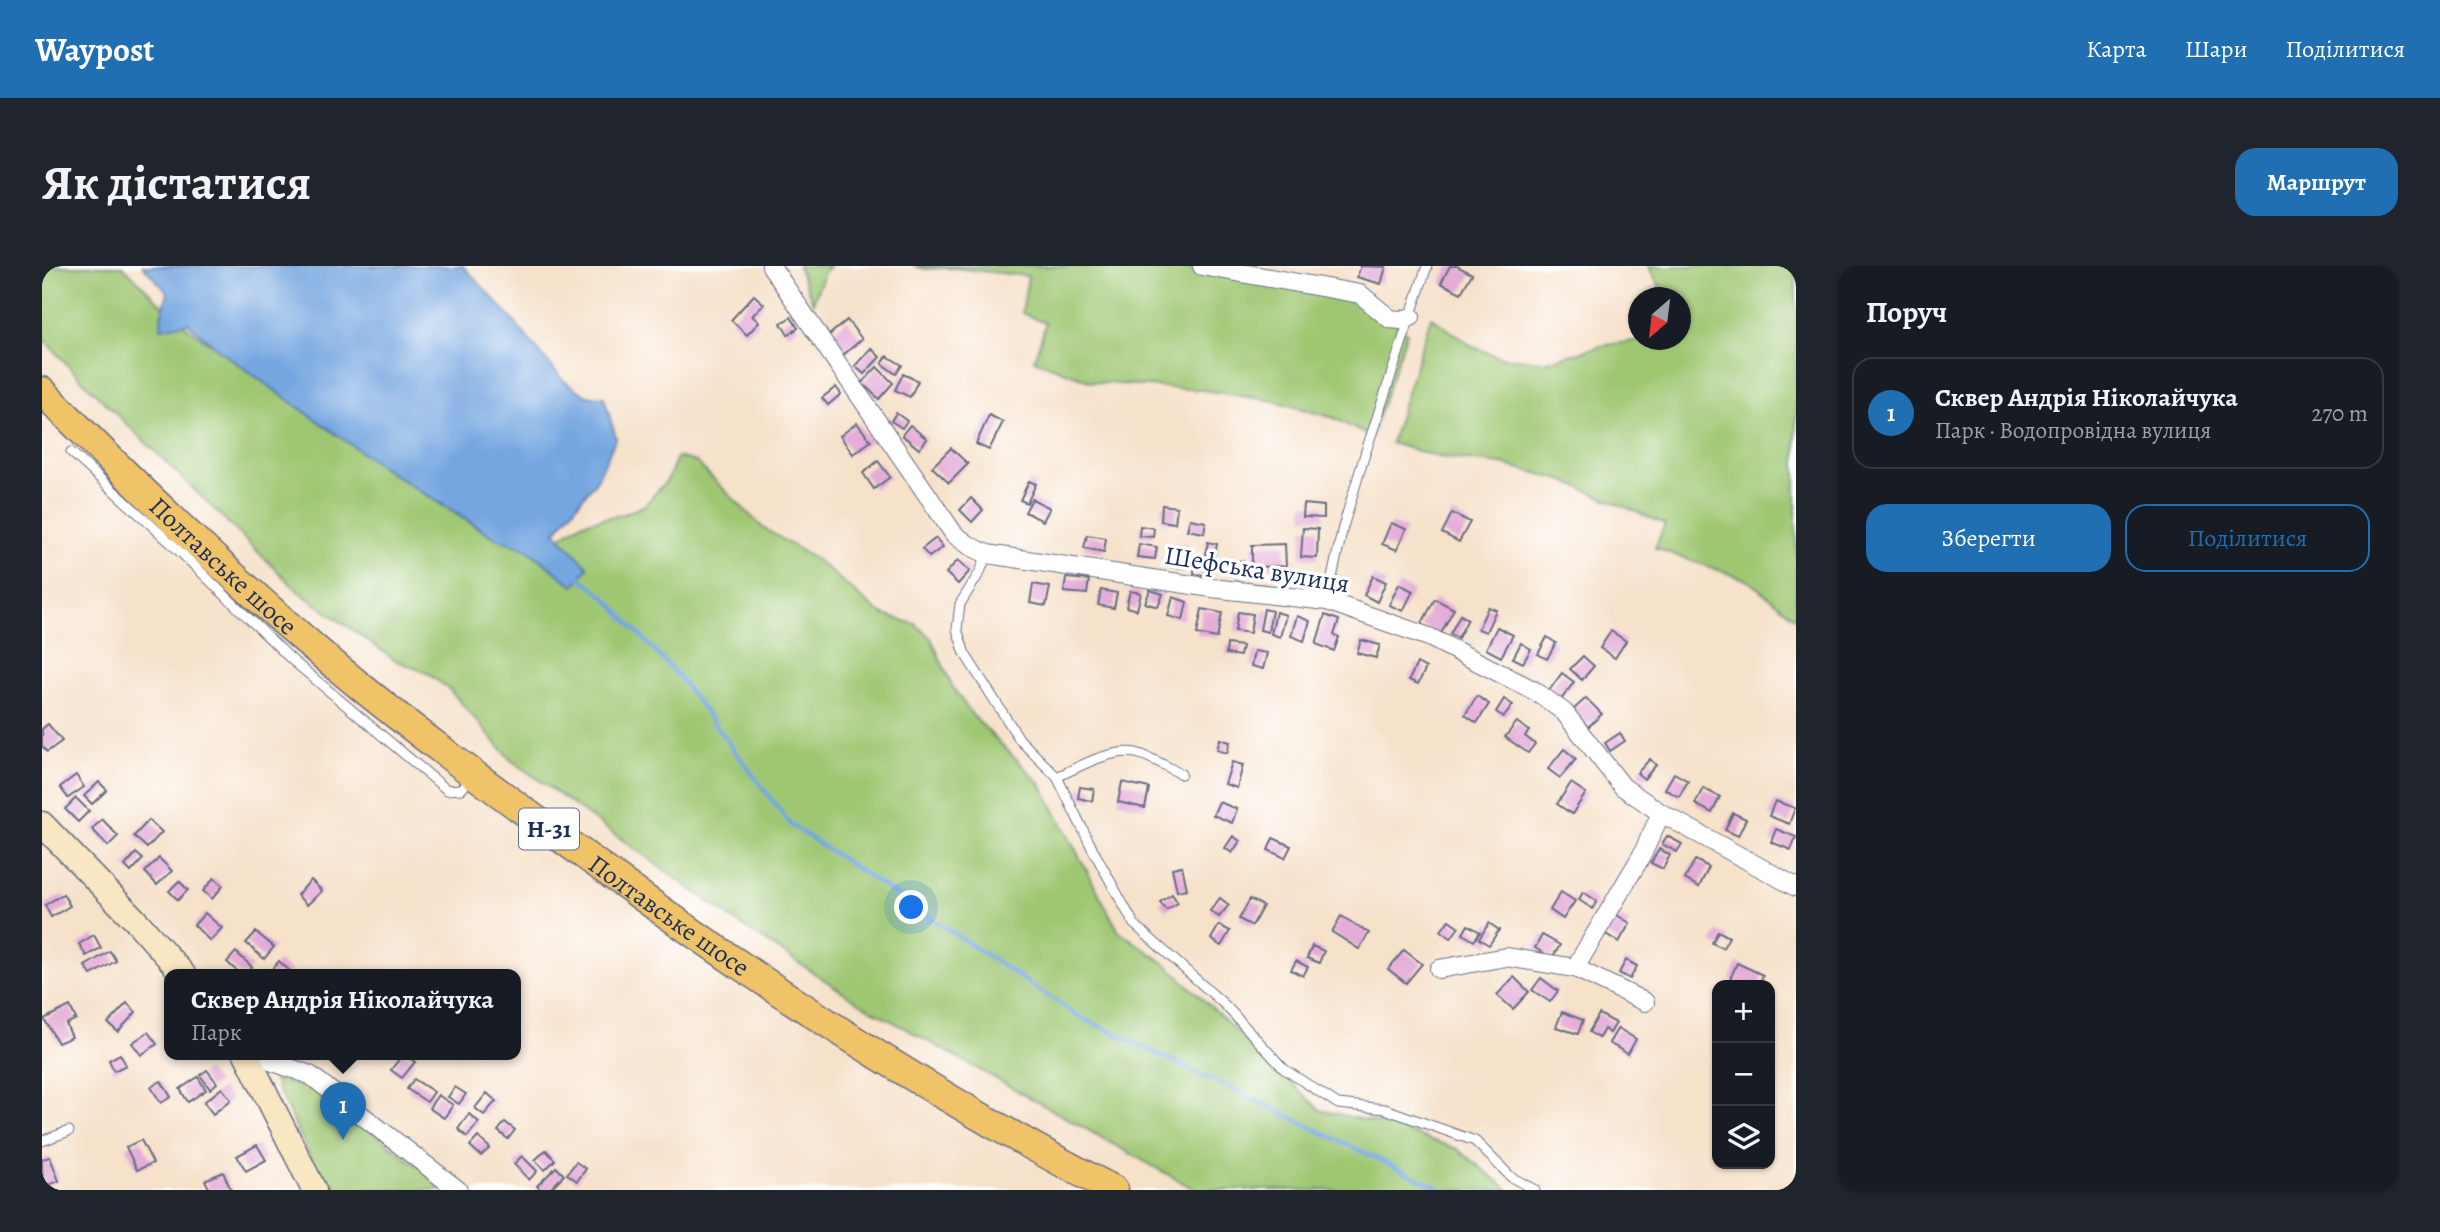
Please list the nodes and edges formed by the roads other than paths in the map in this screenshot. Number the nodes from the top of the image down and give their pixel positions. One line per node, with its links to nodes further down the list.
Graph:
1 (771, 266): 7 (street, Шефська вулиця)
2 (1202, 266): 4 (street)
3 (1427, 266): 4 (lane)
4 (1410, 317): 8 (lane)
5 (42, 391): 9 (main road, Полтавське шосе / Н-31)
6 (71, 452): 9 (lane)
7 (987, 554): 8 (street, Шефська вулиця); 11 (lane)
8 (1327, 601): 12 (street, Шефська вулиця)
9 (473, 774): 25 (main road, Полтавське шосе / Н-31)
10 (1181, 774): 11 (lane)
11 (1057, 777): 26 (lane)
12 (1661, 813): 14 (street, Шефська вулиця); 15 (street)
13 (42, 824): 16 (street)
14 (1796, 887)
15 (1574, 968): 17 (street); 18 (street)
16 (179, 969)
17 (1438, 969)
18 (1645, 1002)
19 (251, 1060): 23 (street)
20 (266, 1060): 24 (street)
21 (69, 1131): 22 (lane)
22 (42, 1141)
23 (314, 1190)
24 (458, 1190)
25 (1114, 1190)
26 (1535, 1190)

